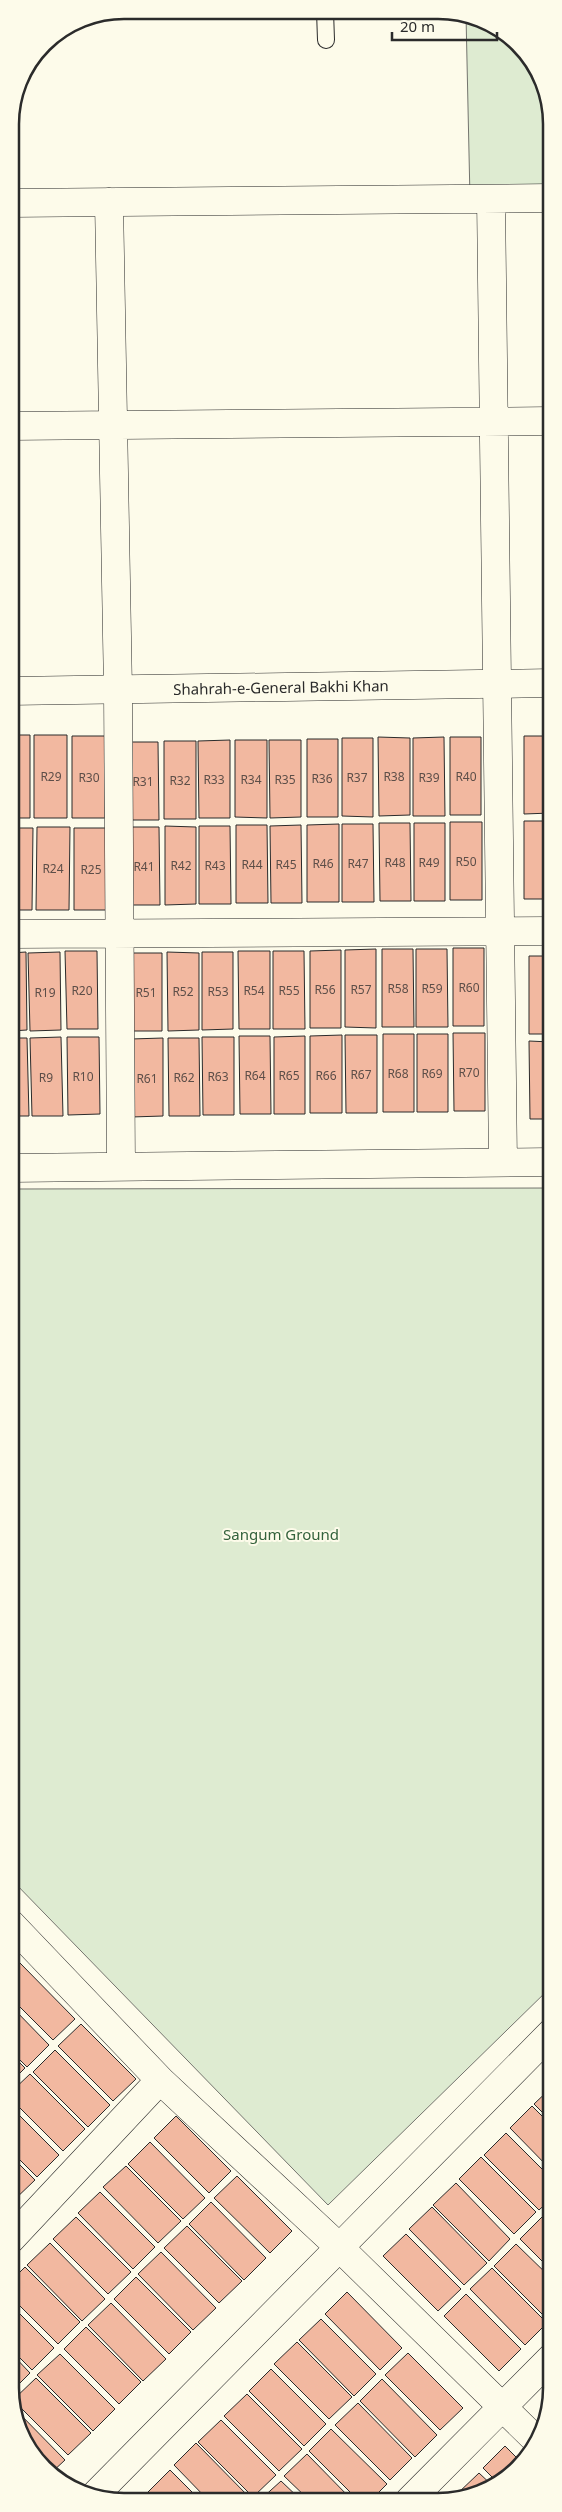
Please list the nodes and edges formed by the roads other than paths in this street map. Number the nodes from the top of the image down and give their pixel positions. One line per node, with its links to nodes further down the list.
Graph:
1 (325, 19): 2 (lane)
2 (326, 40)
3 (543, 198): 4 (street)
4 (491, 199): 5 (street); 7 (street)
5 (109, 202): 6 (street); 9 (street)
6 (19, 203)
7 (494, 421): 8 (street); 9 (street); 12 (street)
8 (543, 421)
9 (112, 425): 10 (street); 13 (street)
10 (19, 426)
11 (543, 683): 12 (street, Shahrah-e-General Bakhi Khan)
12 (497, 684): 13 (street, Shahrah-e-General Bakhi Khan); 15 (street)
13 (118, 690): 14 (street, Shahrah-e-General Bakhi Khan); 17 (street)
14 (19, 691)
15 (500, 931): 16 (street); 17 (street); 19 (street)
16 (543, 931)
17 (121, 932): 18 (street); 21 (street)
18 (19, 934)
19 (503, 1162): 20 (street); 21 (street)
20 (543, 1162)
21 (122, 1166): 22 (street)
22 (19, 1168)
23 (19, 1932): 25 (street)
24 (543, 2041): 27 (street)
25 (160, 2080): 26 (street); 27 (street)
26 (19, 2230)
27 (339, 2247): 29 (street); 31 (street)
28 (543, 2367): 29 (street)
29 (503, 2407): 30 (street); 32 (street)
30 (532, 2436)
31 (100, 2490)
32 (417, 2493)

